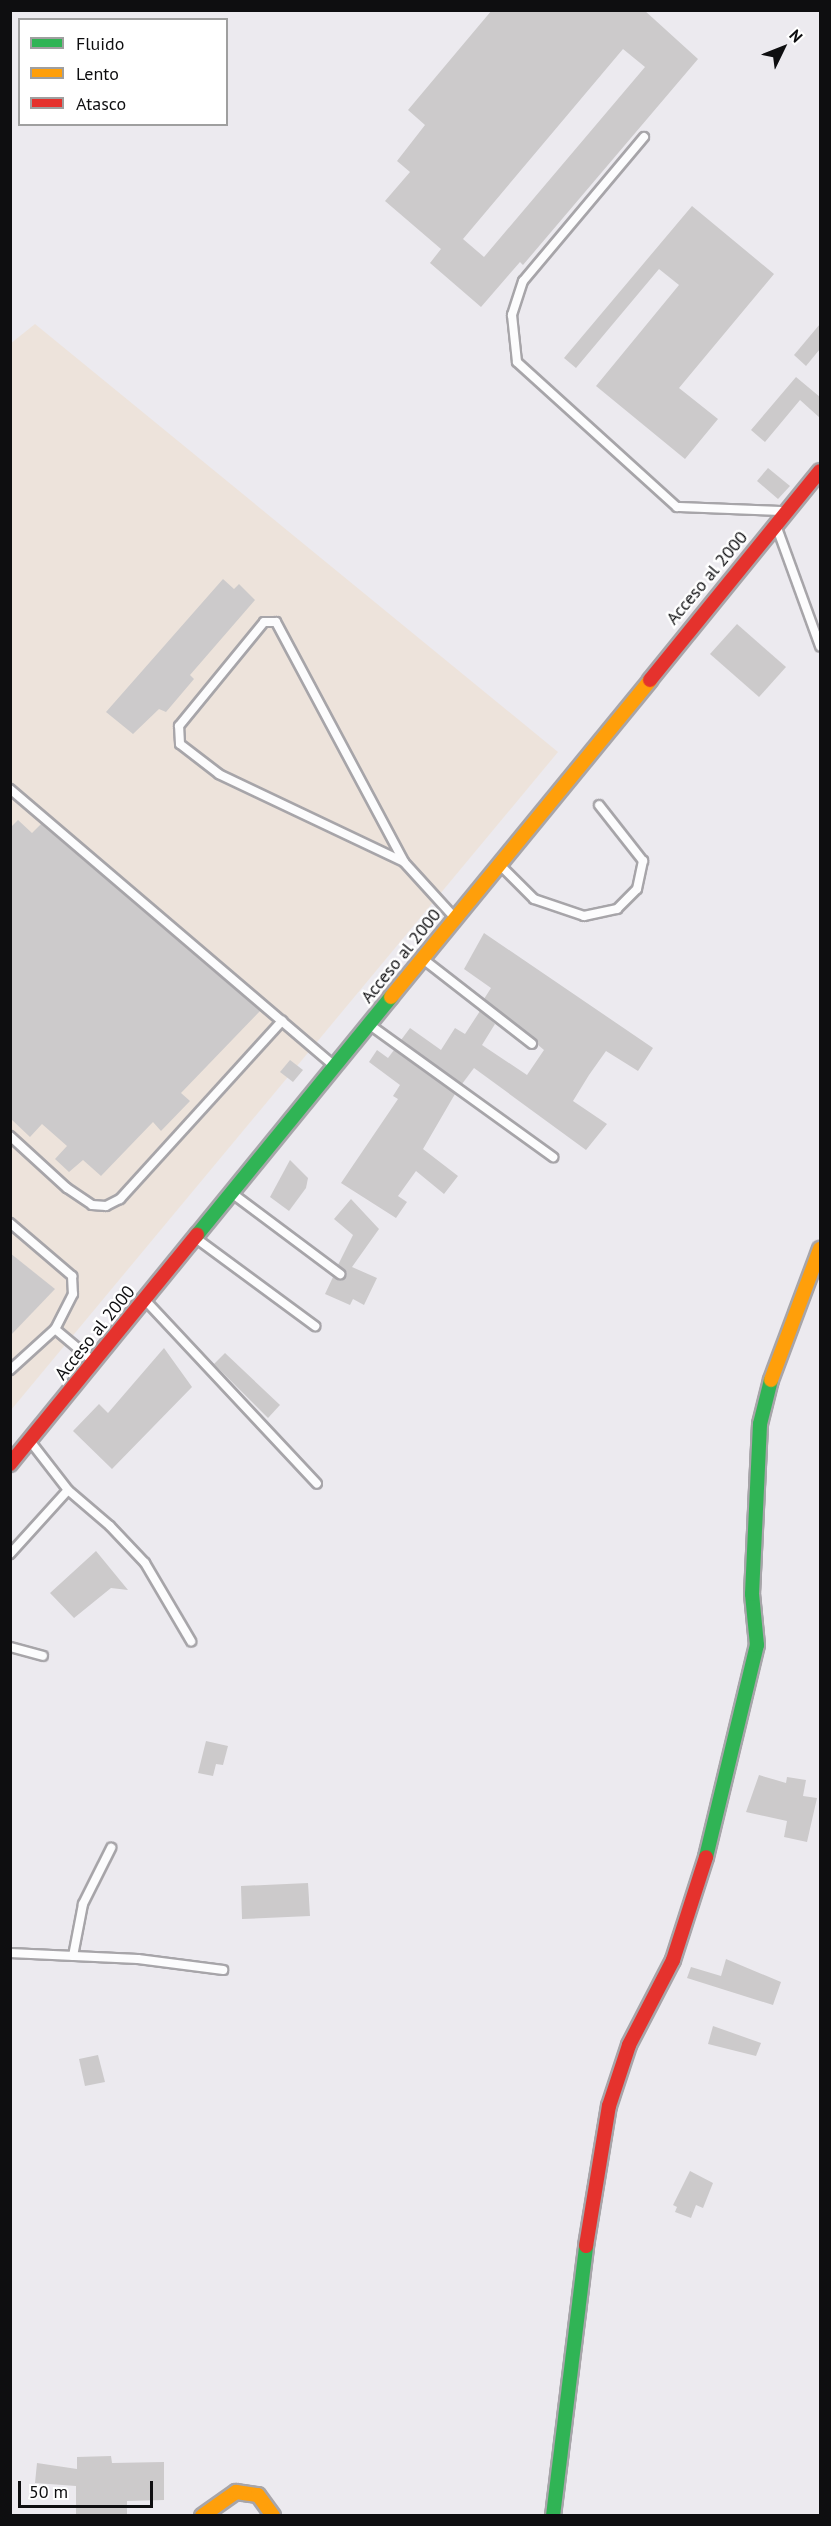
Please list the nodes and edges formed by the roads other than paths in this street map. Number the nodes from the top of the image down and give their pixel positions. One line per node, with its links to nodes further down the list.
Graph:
1 (644, 137): 3 (lane)
2 (820, 471): 3 (street, Acceso al 2000)
3 (787, 511): 4 (street, Acceso al 2000)
4 (776, 524): 5 (lane); 9 (street, Acceso al 2000)
5 (820, 646)
6 (10, 789): 12 (lane)
7 (599, 805): 9 (lane)
8 (404, 862): 8 (lane); 10 (lane)
9 (500, 864): 10 (street, Acceso al 2000)
10 (455, 918): 11 (street, Acceso al 2000)
11 (423, 959): 13 (street, Acceso al 2000); 14 (lane)
12 (282, 1021): 15 (lane); 16 (lane)
13 (370, 1025): 15 (street, Acceso al 2000); 17 (lane)
14 (532, 1044)
15 (335, 1067): 18 (street, Acceso al 2000)
16 (10, 1136)
17 (553, 1157)
18 (233, 1194): 20 (street, Acceso al 2000); 22 (lane)
19 (10, 1223): 25 (lane)
20 (196, 1239): 23 (street, Acceso al 2000); 24 (lane)
21 (820, 1249): 42 (street)
22 (340, 1274)
23 (145, 1300): 26 (street, Acceso al 2000); 30 (lane)
24 (315, 1326)
25 (56, 1329): 26 (lane); 27 (lane)
26 (95, 1362): 28 (street, Acceso al 2000)
27 (10, 1370)
28 (30, 1441): 29 (street, Acceso al 2000); 31 (lane)
29 (10, 1464)
30 (317, 1484)
31 (68, 1491): 32 (lane); 33 (lane)
32 (10, 1554)
33 (191, 1641)
34 (10, 1647): 35 (lane)
35 (43, 1656)
36 (111, 1848): 38 (lane)
37 (10, 1953): 38 (lane)
38 (74, 1956): 39 (lane)
39 (223, 1970)
40 (202, 2516): 41 (street)
41 (273, 2516)
42 (553, 2516)

